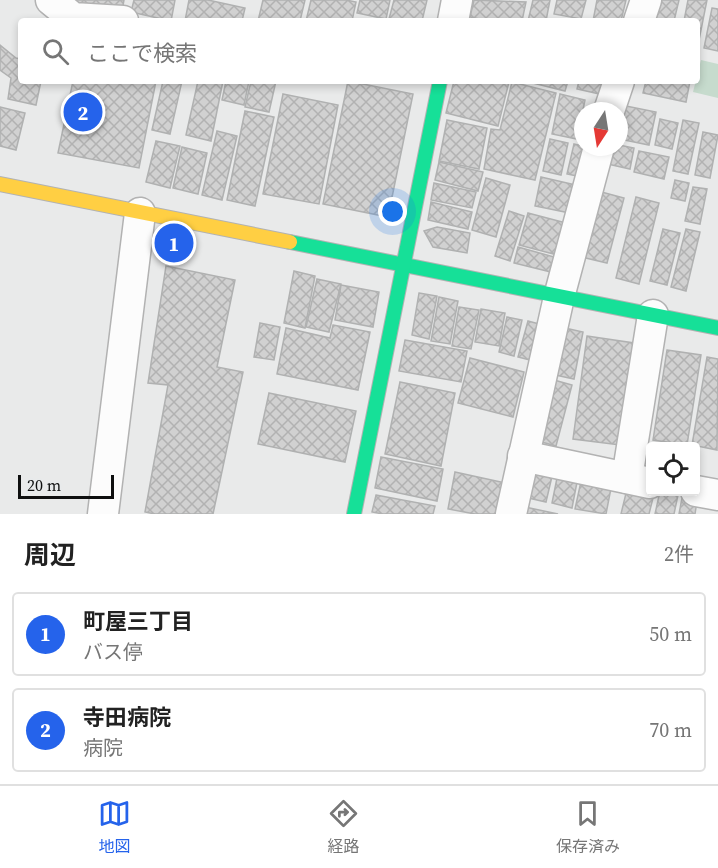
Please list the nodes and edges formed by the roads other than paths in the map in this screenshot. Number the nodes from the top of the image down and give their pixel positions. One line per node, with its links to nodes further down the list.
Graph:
1 (51, 0): 4 (street)
2 (457, 0): 5 (street)
3 (646, 0): 6 (street)
4 (73, 18)
5 (454, 18)
6 (640, 18)
7 (436, 84): 13 (street)
8 (618, 84): 9 (street)
9 (612, 102)
10 (597, 156): 14 (street)
11 (0, 184): 12 (street)
12 (140, 213): 13 (street); 21 (street)
13 (404, 264): 14 (street); 22 (street)
14 (559, 297): 15 (street); 17 (street)
15 (653, 315): 16 (street); 18 (street)
16 (718, 328)
17 (524, 456): 18 (street); 23 (street)
18 (639, 480)
19 (700, 492): 20 (street)
20 (718, 495)
21 (103, 514)
22 (354, 514)
23 (511, 514)

